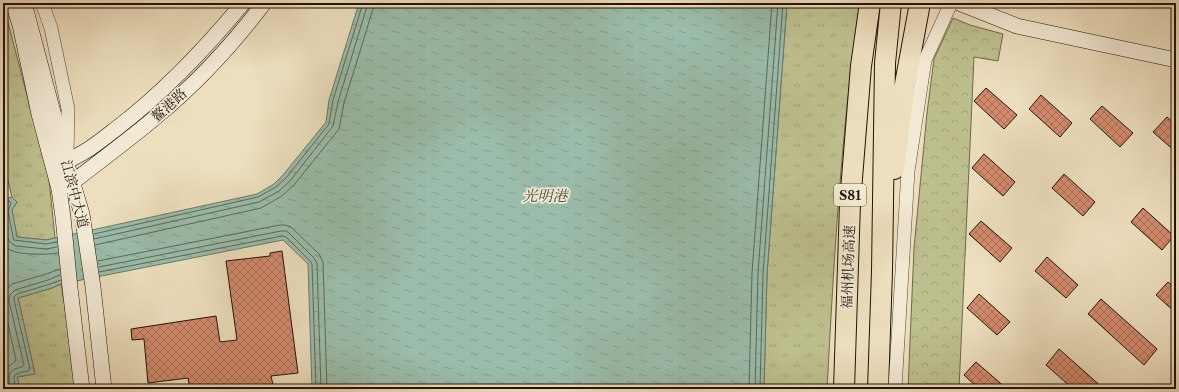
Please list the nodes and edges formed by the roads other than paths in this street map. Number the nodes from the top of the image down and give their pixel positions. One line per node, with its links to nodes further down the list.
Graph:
1 (13, 3): 12 (main road, 江滨中大道)
2 (24, 3): 12 (main road, 江滨中大道)
3 (42, 3): 12 (street)
4 (244, 3): 12 (main road, 鳌港路)
5 (264, 3): 13 (main road, 鳌港路)
6 (870, 3): 18 (highway, 福州机场高速 / S81)
7 (891, 3): 15 (highway, S81)
8 (920, 3): 15 (highway)
9 (952, 3): 20 (street)
10 (959, 3): 11 (main road)
11 (1176, 60)
12 (60, 163): 13 (main road, 江滨中大道); 14 (main road, 江滨中大道)
13 (73, 182): 14 (main road, 鳌港路); 17 (main road, 江滨中大道)
14 (58, 189): 16 (main road, 江滨中大道)
15 (882, 271): 19 (highway, S81)
16 (82, 389)
17 (104, 389)
18 (844, 389)
19 (878, 389)
20 (895, 389)

